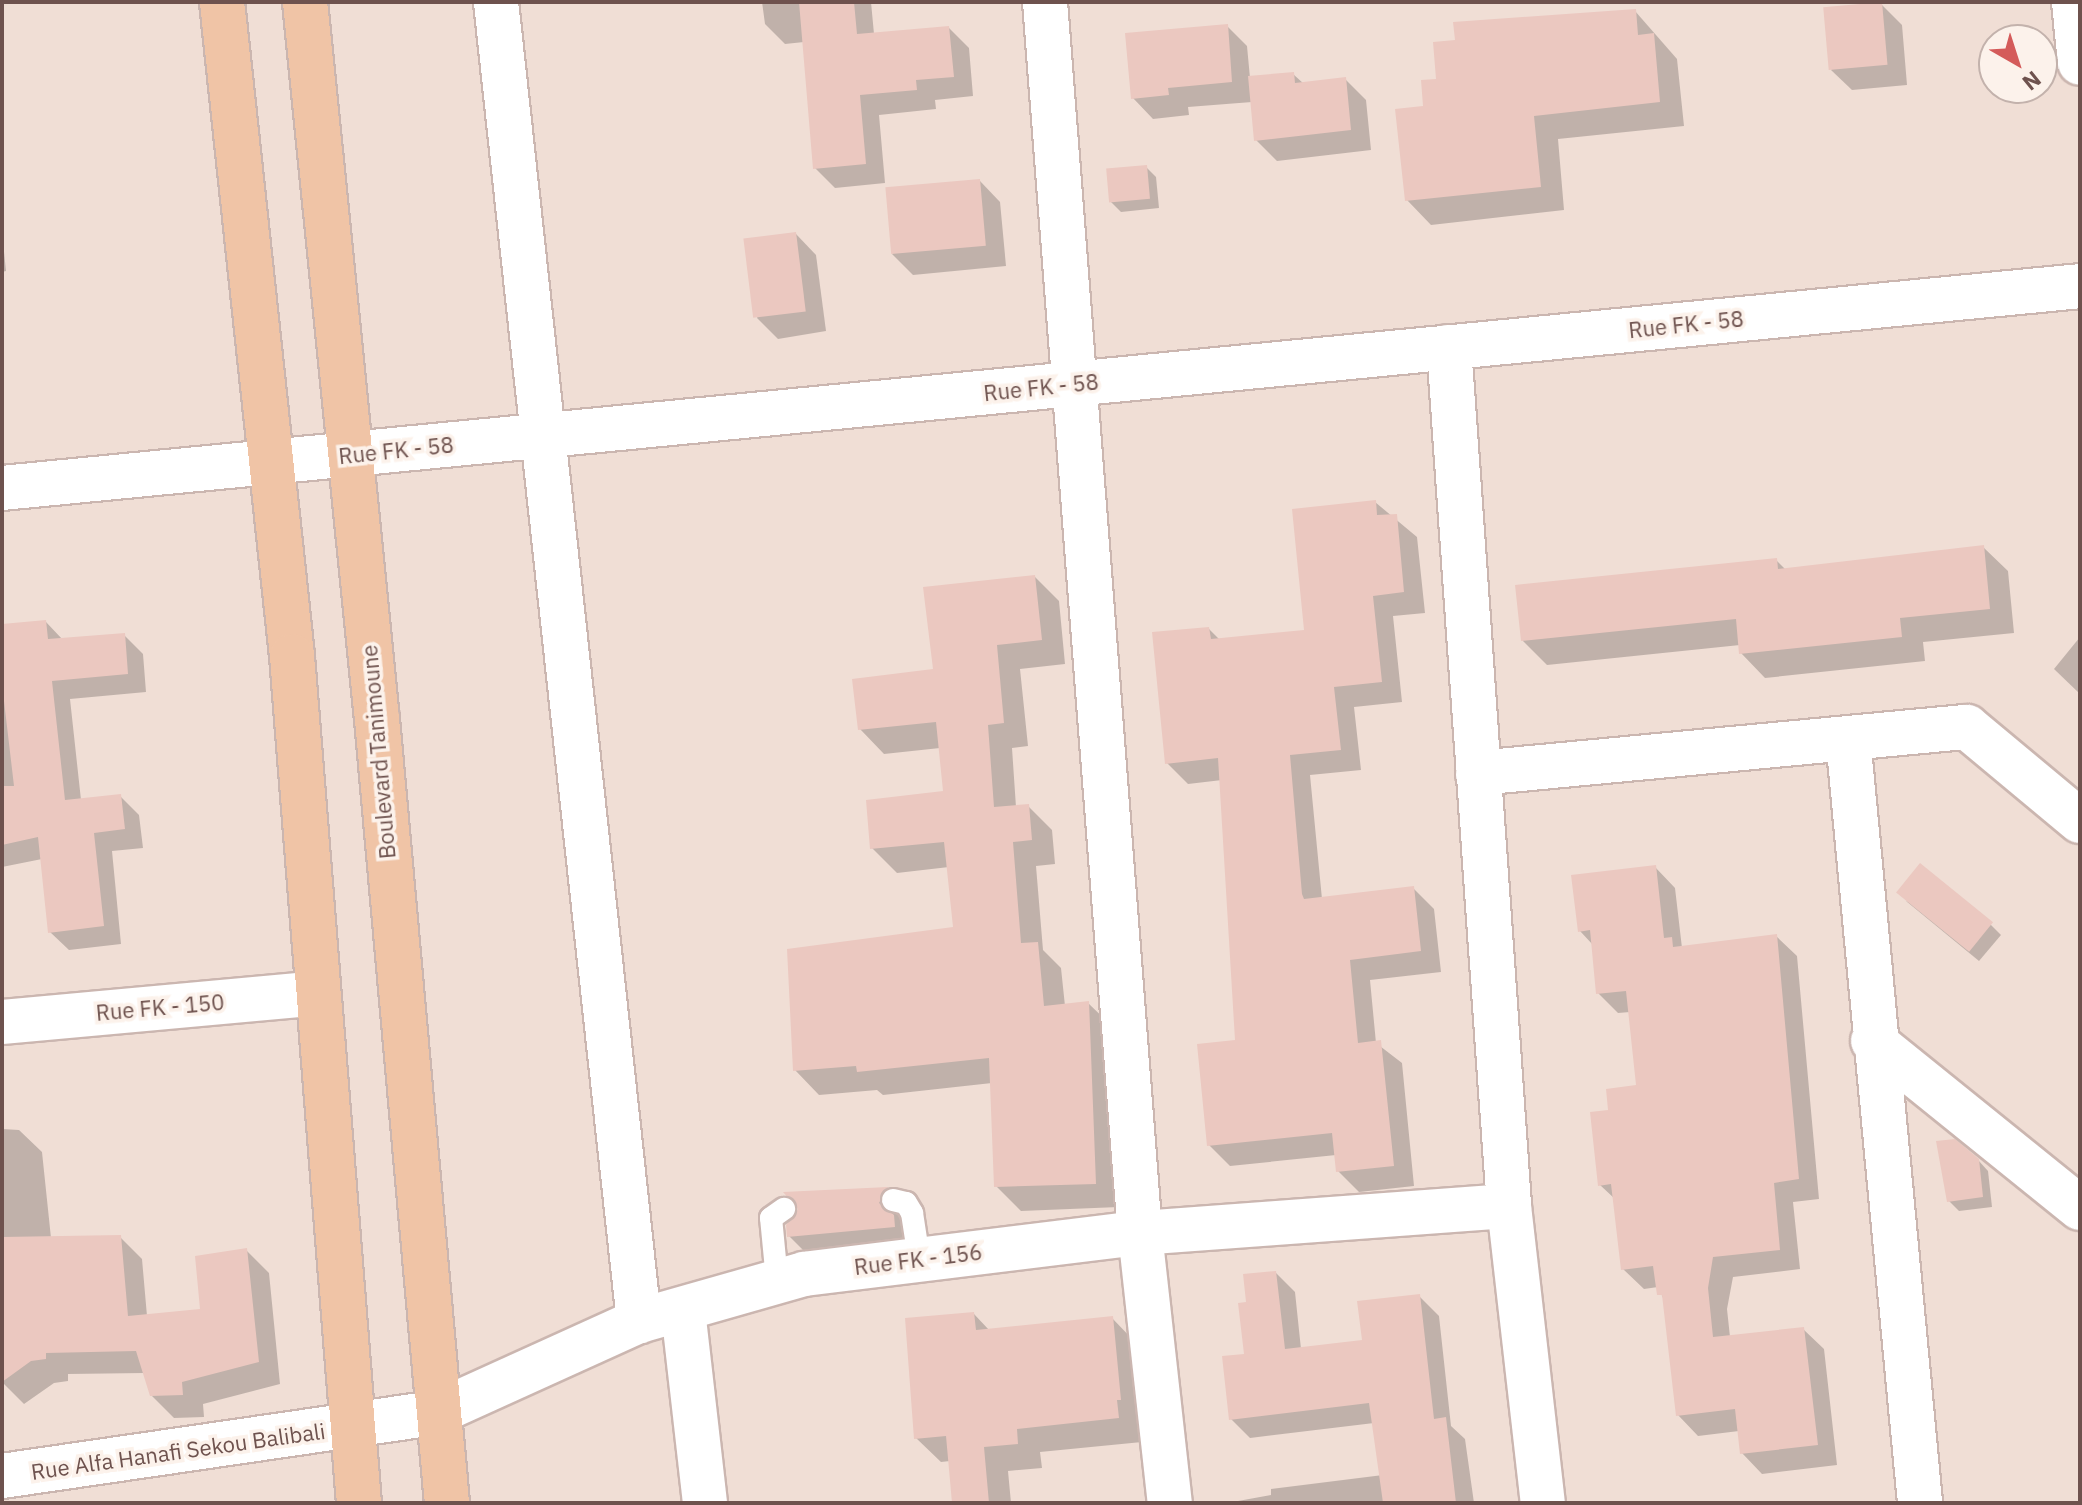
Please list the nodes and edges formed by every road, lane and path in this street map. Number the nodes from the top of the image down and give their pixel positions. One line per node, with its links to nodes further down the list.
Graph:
1 (222, 2): 12 (main road)
2 (305, 2): 11 (main road, Boulevard Tanimoune)
3 (496, 2): 10 (street)
4 (1045, 2): 9 (street)
5 (2074, 2): 6 (street)
6 (2080, 63)
7 (2080, 286): 8 (street, Rue FK - 58)
8 (1449, 347): 9 (street, Rue FK - 58); 15 (street)
9 (1075, 384): 10 (street, Rue FK - 58); 24 (street)
10 (546, 435): 11 (street, Rue FK - 58); 28 (street)
11 (347, 455): 12 (street, Rue FK - 58); 29 (main road, Boulevard Tanimoune)
12 (269, 462): 13 (street, Rue FK - 58); 17 (main road)
13 (2, 488)
14 (1848, 738): 15 (street); 16 (street); 19 (street)
15 (1478, 773): 21 (street)
16 (2080, 821)
17 (318, 993): 18 (street, Rue FK - 150); 30 (main road)
18 (2, 1022)
19 (1873, 1041): 22 (street); 37 (street)
20 (893, 1200): 25 (lane)
21 (1509, 1206): 24 (street, Rue FK - 156); 36 (street)
22 (2080, 1208)
23 (784, 1209): 26 (lane)
24 (1140, 1233): 25 (street, Rue FK - 156); 35 (street)
25 (919, 1259): 26 (street, Rue FK - 156)
26 (777, 1280): 27 (street, Rue FK - 156)
27 (683, 1310): 28 (street, Rue FK - 156); 34 (street)
28 (639, 1321): 29 (street, Rue FK - 156)
29 (436, 1413): 30 (street, Rue FK - 156); 33 (main road, Boulevard Tanimoune)
30 (354, 1426): 31 (street, Rue Alfa Hanafi Sekou Balibali); 32 (main road)
31 (2, 1476)
32 (359, 1503)
33 (447, 1503)
34 (705, 1503)
35 (1170, 1503)
36 (1543, 1503)
37 (1920, 1503)

